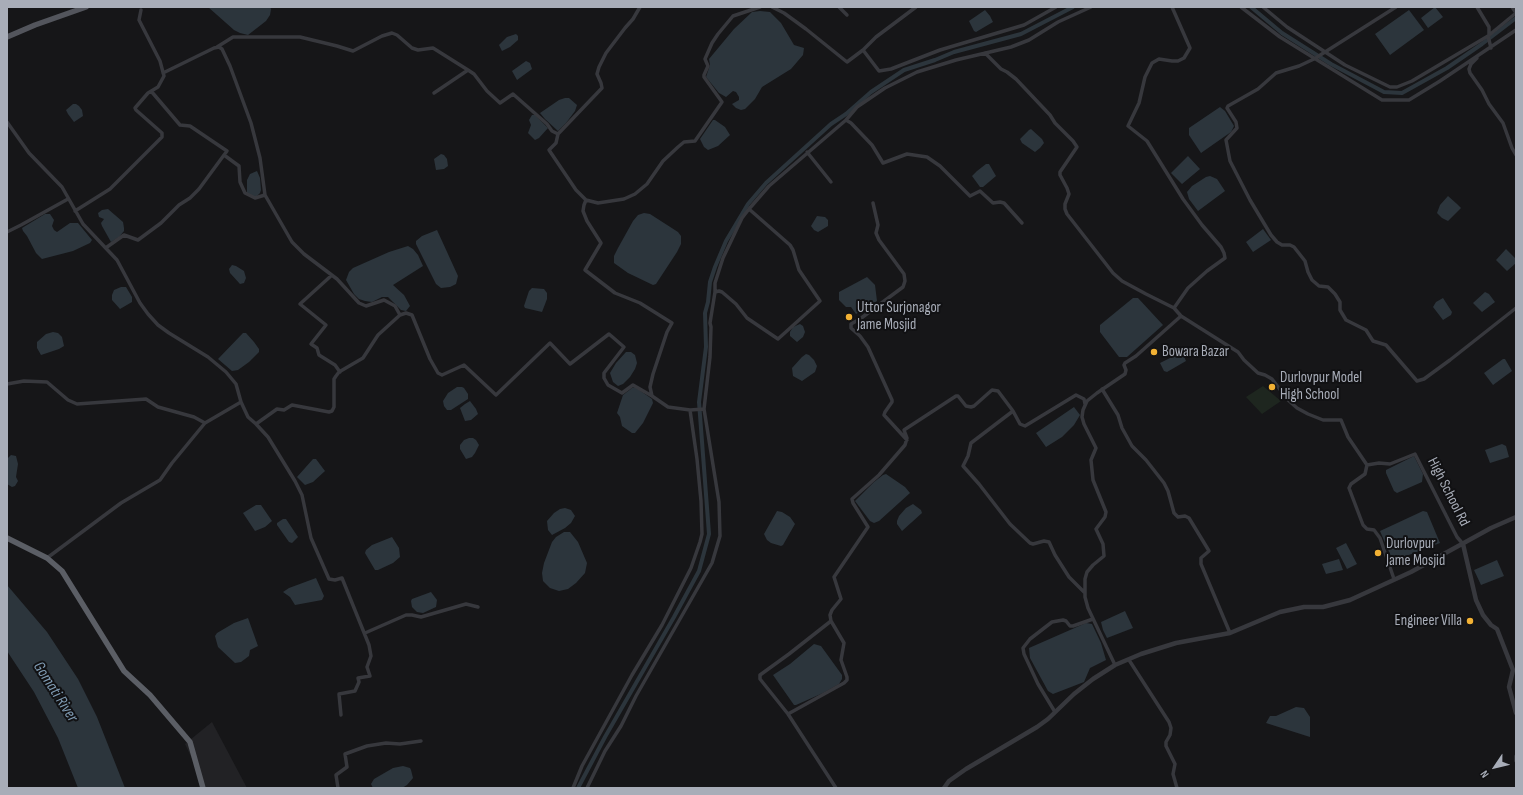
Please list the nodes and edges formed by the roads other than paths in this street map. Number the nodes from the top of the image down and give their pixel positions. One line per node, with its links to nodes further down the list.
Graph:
1 (86, 7): 20 (main road)
2 (640, 7): 33 (street)
3 (758, 7): 40 (street)
4 (772, 7): 23 (street)
5 (839, 7): 17 (street)
6 (916, 7): 23 (street)
7 (1056, 7): 23 (street)
8 (1091, 7): 25 (street)
9 (1172, 7): 49 (street)
10 (1241, 7): 26 (street)
11 (1263, 7): 24 (street)
12 (1396, 7): 24 (street)
13 (1477, 7): 19 (street)
14 (1512, 7): 16 (street)
15 (140, 10): 28 (street)
16 (1516, 13): 19 (street)
17 (847, 15)
18 (1516, 30): 21 (street)
19 (1488, 35): 21 (street); 24 (street)
20 (7, 37)
21 (1491, 45): 26 (street); 36 (street)
22 (214, 48): 27 (street); 28 (street); 38 (street)
23 (863, 50)
24 (1326, 52): 26 (street)
25 (985, 53): 31 (street); 49 (street)
26 (1314, 59): 50 (street)
27 (468, 70): 30 (street); 33 (street)
28 (163, 72): 29 (street)
29 (151, 91): 35 (street); 43 (street)
30 (434, 93)
31 (846, 120): 34 (street); 44 (street)
32 (7, 122): 39 (street)
33 (558, 134): 40 (street)
34 (807, 152): 37 (street); 42 (street)
35 (224, 154): 38 (street); 46 (street)
36 (1516, 155)
37 (831, 182)
38 (265, 195): 47 (street)
39 (68, 198): 43 (street); 45 (street)
40 (586, 200): 56 (street)
41 (873, 204): 64 (street)
42 (750, 209): 48 (street); 48 (street)
43 (75, 211): 46 (street)
44 (1022, 223)
45 (7, 232)
46 (107, 247): 57 (street)
47 (332, 275): 51 (street); 53 (street)
48 (715, 292): 59 (street)
49 (1174, 308): 52 (street)
50 (1516, 308)
51 (400, 315): 53 (street); 56 (street)
52 (1181, 316): 55 (street); 65 (street)
53 (340, 372): 63 (street)
54 (7, 384): 62 (street)
55 (1102, 389): 58 (street); 76 (street)
56 (652, 396): 60 (street)
57 (241, 402): 62 (street); 63 (street)
58 (1085, 404): 61 (street); 71 (street)
59 (704, 409): 60 (street); 89 (street)
60 (690, 410): 88 (street)
61 (1013, 411): 64 (street); 71 (street)
62 (205, 423): 69 (street)
63 (256, 424): 75 (street)
64 (907, 441): 74 (street)
65 (1367, 465): 68 (street, High School Rd); 70 (street)
66 (1516, 517): 68 (street)
67 (7, 538): 69 (highway)
68 (1463, 544): 70 (street); 80 (street)
69 (47, 558): 86 (highway)
70 (1394, 579): 76 (street)
71 (1084, 592): 73 (street)
72 (478, 607): 75 (street)
73 (1093, 619): 78 (street); 79 (street)
74 (831, 621): 82 (street); 82 (street)
75 (365, 633): 81 (street)
76 (1230, 633): 77 (street)
77 (1129, 660): 78 (street); 92 (street)
78 (1115, 665): 79 (street)
79 (1055, 712): 91 (street)
80 (1516, 713)
81 (341, 714)
82 (788, 714): 90 (street)
83 (421, 741): 87 (street)
84 (1516, 756): 85 (street)
85 (1516, 761)
86 (203, 788)
87 (338, 788)
88 (573, 788)
89 (587, 788)
90 (836, 788)
91 (944, 788)
92 (1177, 788)

